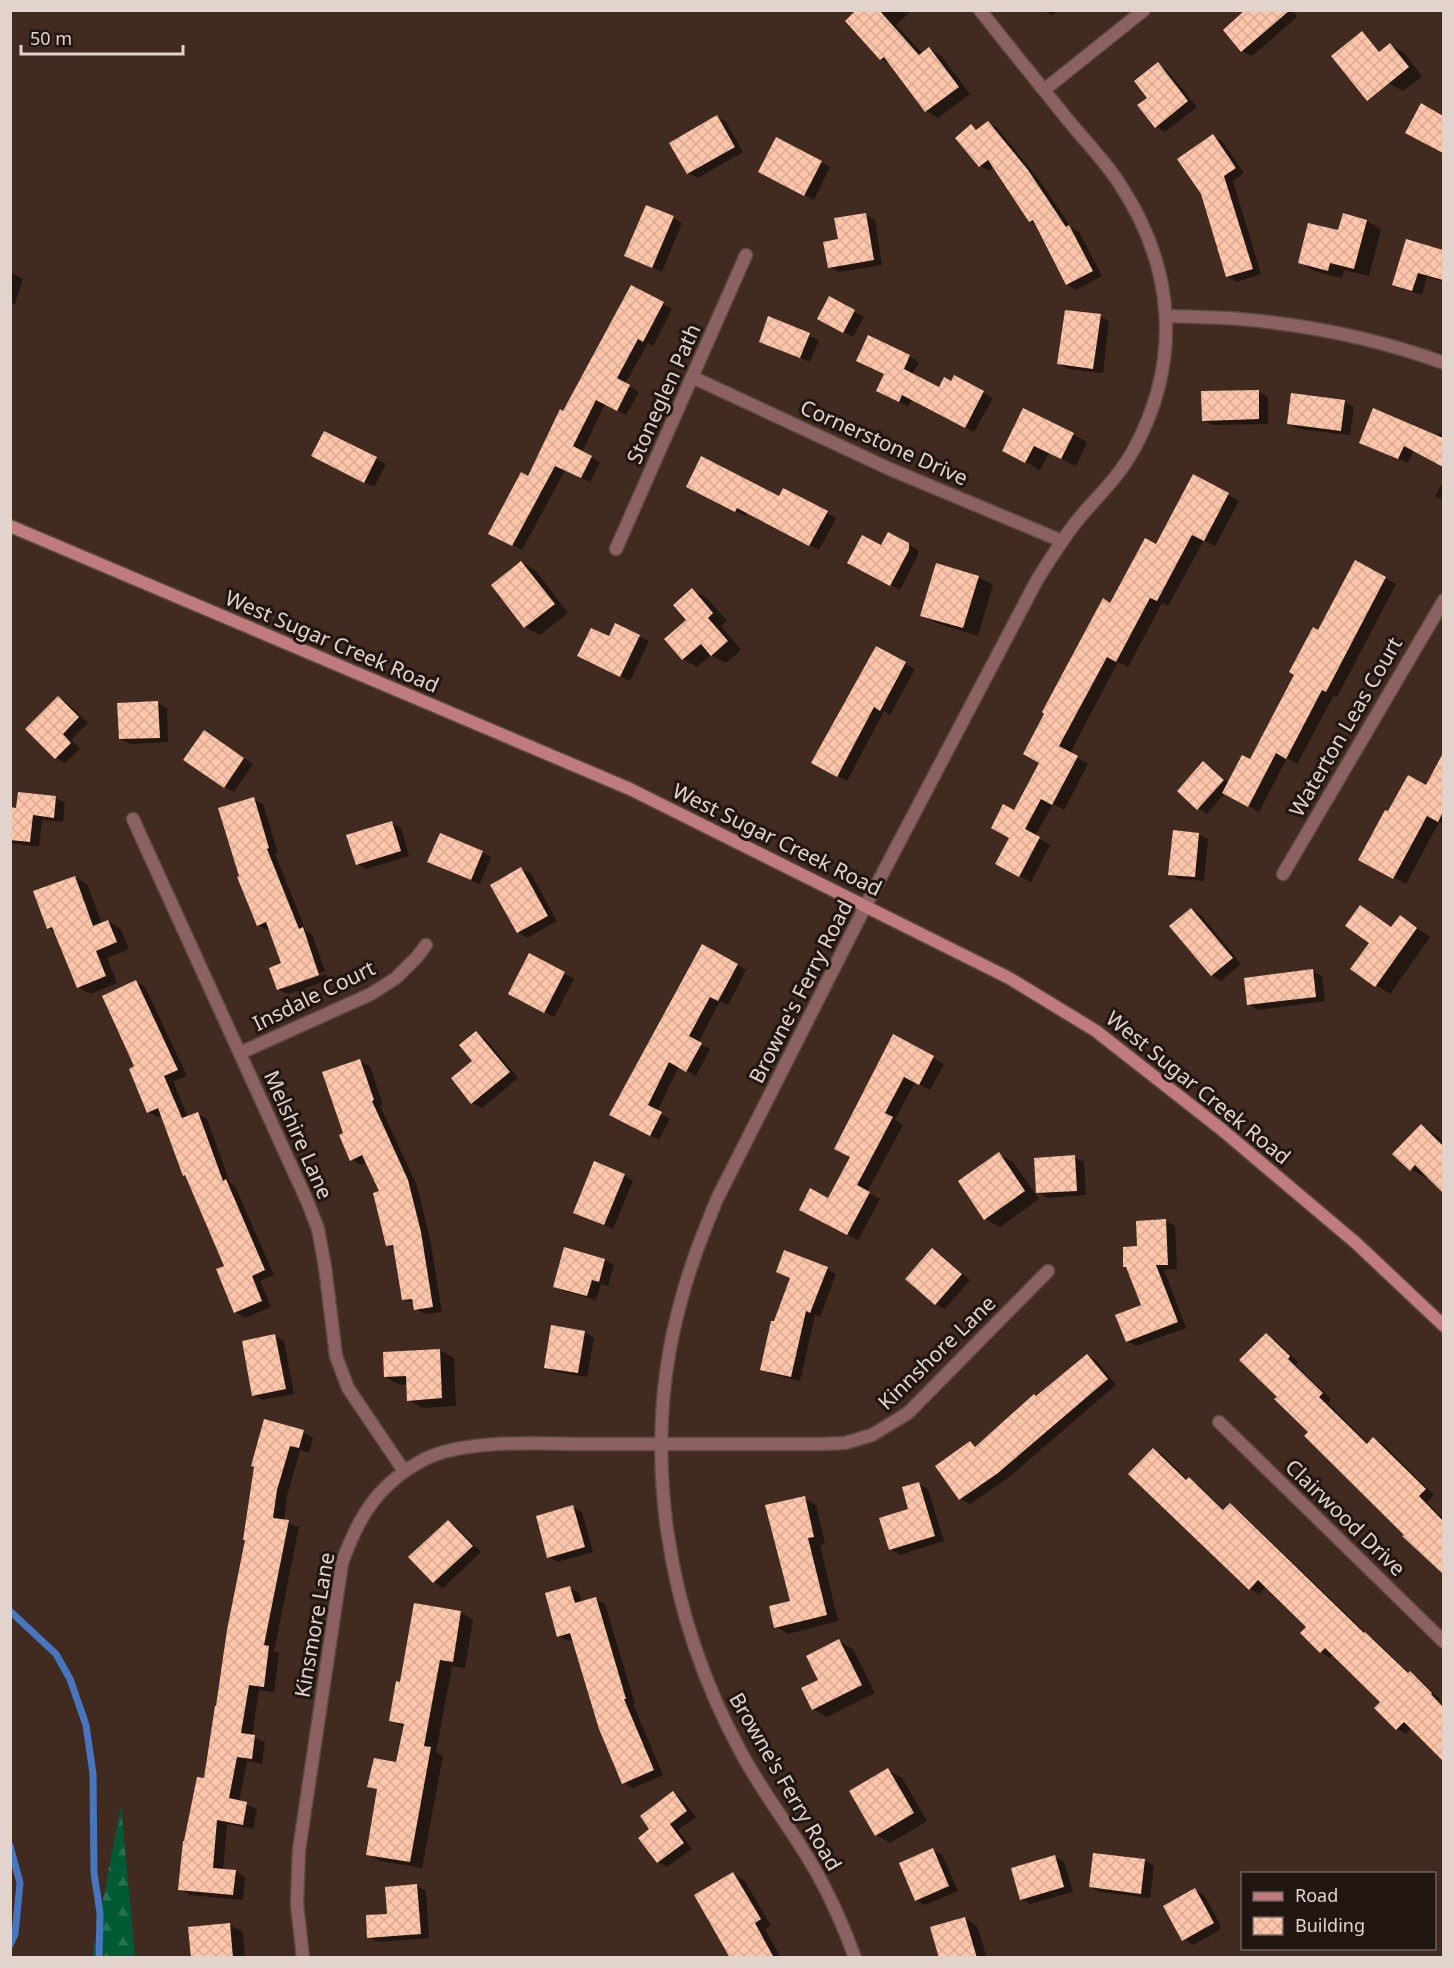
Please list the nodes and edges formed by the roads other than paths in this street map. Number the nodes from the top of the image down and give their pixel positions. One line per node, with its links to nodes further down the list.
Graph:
1 (980, 10): 3 (street, Browne's Ferry Road)
2 (1144, 10): 3 (street)
3 (1044, 90): 5 (street, Browne's Ferry Road)
4 (747, 255): 7 (street, Stoneglen Path)
5 (1166, 316): 6 (street); 9 (street, Browne's Ferry Road)
6 (1443, 363)
7 (692, 377): 9 (street, Cornerstone Drive); 10 (street, Stoneglen Path)
8 (10, 526): 14 (main road, West Sugar Creek Road)
9 (1062, 542): 14 (street, Browne's Ferry Road)
10 (616, 549)
11 (1443, 600): 13 (street, Waterton Leas Court)
12 (133, 819): 16 (street, Melshire Lane)
13 (1283, 874)
14 (866, 905): 18 (main road, West Sugar Creek Road); 20 (street, Browne's Ferry Road)
15 (426, 945): 16 (street, Insdale Court)
16 (240, 1053): 21 (street, Melshire Lane)
17 (1047, 1271): 20 (street, Kinnshore Lane)
18 (1443, 1326)
19 (1219, 1422): 22 (street, Clairwood Drive)
20 (662, 1444): 21 (street, Kinsmore Lane); 24 (street, Browne's Ferry Road)
21 (404, 1471): 23 (street, Kinsmore Lane)
22 (1443, 1642)
23 (303, 1958)
24 (855, 1958)

